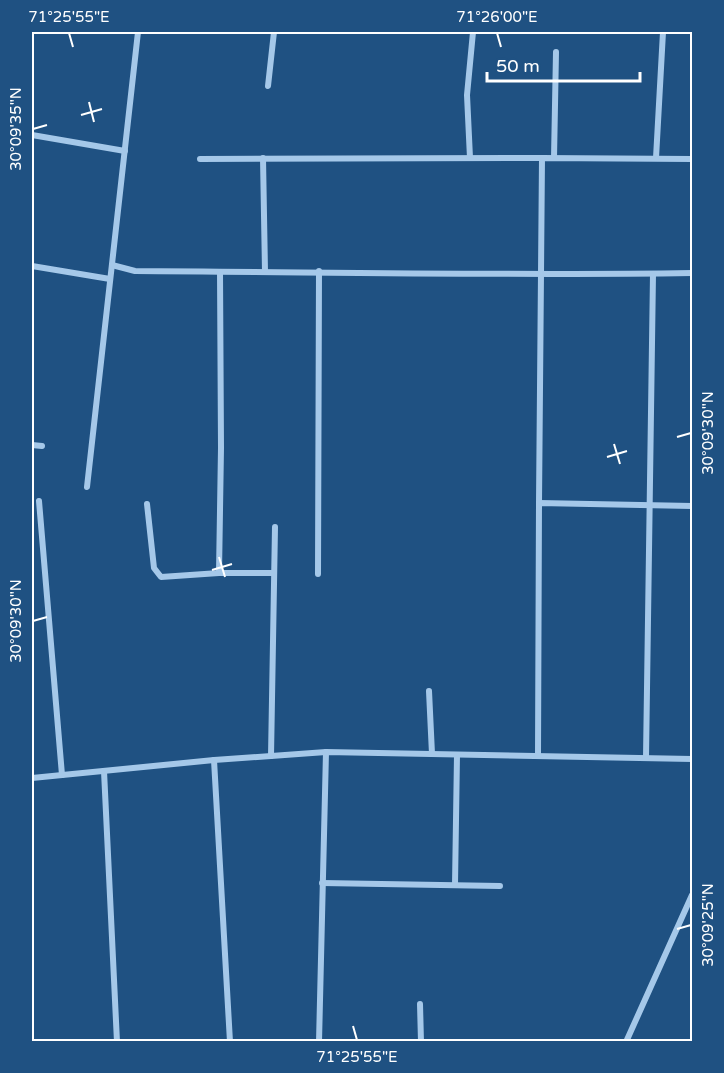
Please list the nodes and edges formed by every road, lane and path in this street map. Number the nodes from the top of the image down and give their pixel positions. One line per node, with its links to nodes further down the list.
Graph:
1 (138, 32): 8 (street)
2 (274, 32): 6 (street)
3 (473, 32): 10 (street)
4 (663, 32): 13 (street)
5 (556, 52): 12 (street)
6 (268, 86)
7 (32, 135): 8 (street)
8 (124, 151): 16 (street)
9 (262, 158): 10 (street); 14 (street); 20 (street)
10 (470, 158): 11 (street)
11 (543, 158): 12 (street); 23 (street)
12 (554, 158): 13 (street)
13 (656, 158): 15 (street)
14 (200, 159)
15 (693, 159)
16 (112, 265): 19 (street); 24 (street)
17 (32, 266): 24 (street)
18 (319, 271): 20 (street); 23 (street); 36 (street)
19 (220, 272): 20 (street); 34 (street)
20 (265, 272)
21 (693, 273): 22 (street)
22 (653, 274): 23 (street); 31 (street)
23 (541, 275): 29 (street)
24 (110, 279): 27 (street)
25 (32, 445): 26 (street)
26 (42, 446)
27 (87, 487)
28 (39, 501): 47 (street)
29 (539, 503): 31 (street); 42 (street)
30 (147, 504): 34 (street)
31 (651, 505): 32 (street); 43 (street)
32 (693, 506)
33 (275, 527): 35 (street)
34 (219, 573): 35 (street)
35 (274, 573): 41 (street)
36 (318, 574)
37 (429, 691): 39 (street)
38 (326, 752): 39 (street); 41 (street); 49 (street)
39 (432, 754): 40 (street)
40 (457, 755): 42 (street); 50 (street)
41 (271, 756): 45 (street)
42 (538, 756): 43 (street)
43 (646, 758): 44 (street)
44 (693, 759)
45 (214, 760): 46 (street); 55 (street)
46 (104, 771): 47 (street); 54 (street)
47 (62, 774): 48 (street)
48 (32, 777)
49 (322, 883): 50 (street); 56 (street)
50 (456, 885): 51 (street)
51 (500, 886)
52 (693, 895): 58 (street)
53 (420, 1004): 57 (street)
54 (117, 1041)
55 (230, 1041)
56 (319, 1041)
57 (420, 1041)
58 (626, 1041)

